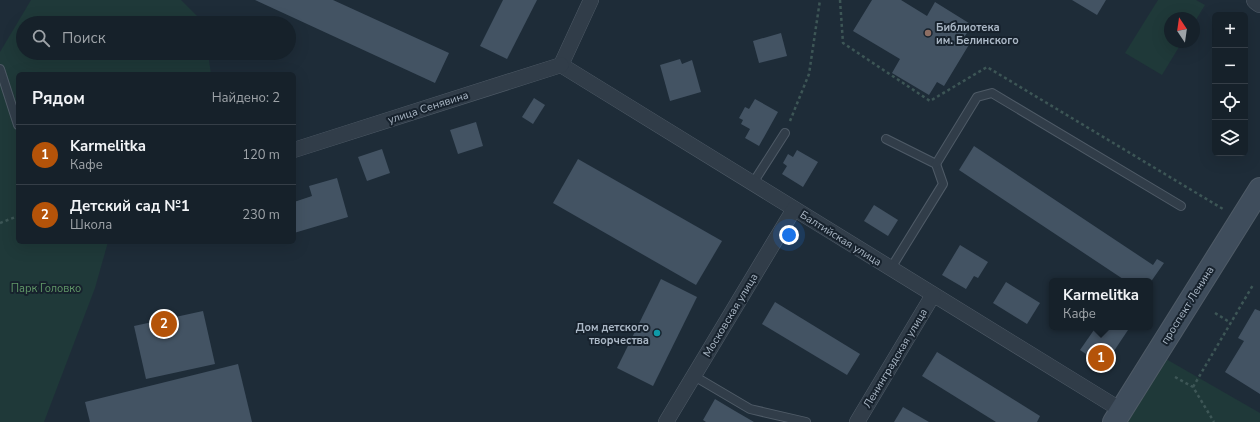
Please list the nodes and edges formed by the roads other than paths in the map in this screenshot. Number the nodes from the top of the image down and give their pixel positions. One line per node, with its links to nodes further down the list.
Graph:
1 (590, 0): 4 (street)
2 (1256, 0): 3 (street)
3 (1260, 3)
4 (561, 65): 9 (street, улица Сенявина); 11 (street, Балтийская улица)
5 (0, 69): 6 (lane)
6 (16, 119)
7 (786, 133): 11 (lane)
8 (886, 139): 10 (lane)
9 (296, 149)
10 (936, 164): 13 (lane); 15 (lane)
11 (753, 184): 14 (street, Балтийская улица)
12 (1260, 189): 18 (main road, проспект Ленина)
13 (1181, 206)
14 (794, 209): 15 (street, Балтийская улица); 17 (street, Московская улица)
15 (890, 268): 16 (street, Балтийская улица)
16 (934, 295): 18 (street, Балтийская улица); 21 (street, Ленинградская улица)
17 (694, 376): 19 (street, Московская улица); 20 (lane)
18 (1117, 416)
19 (666, 422)
20 (806, 422)
21 (857, 422)

